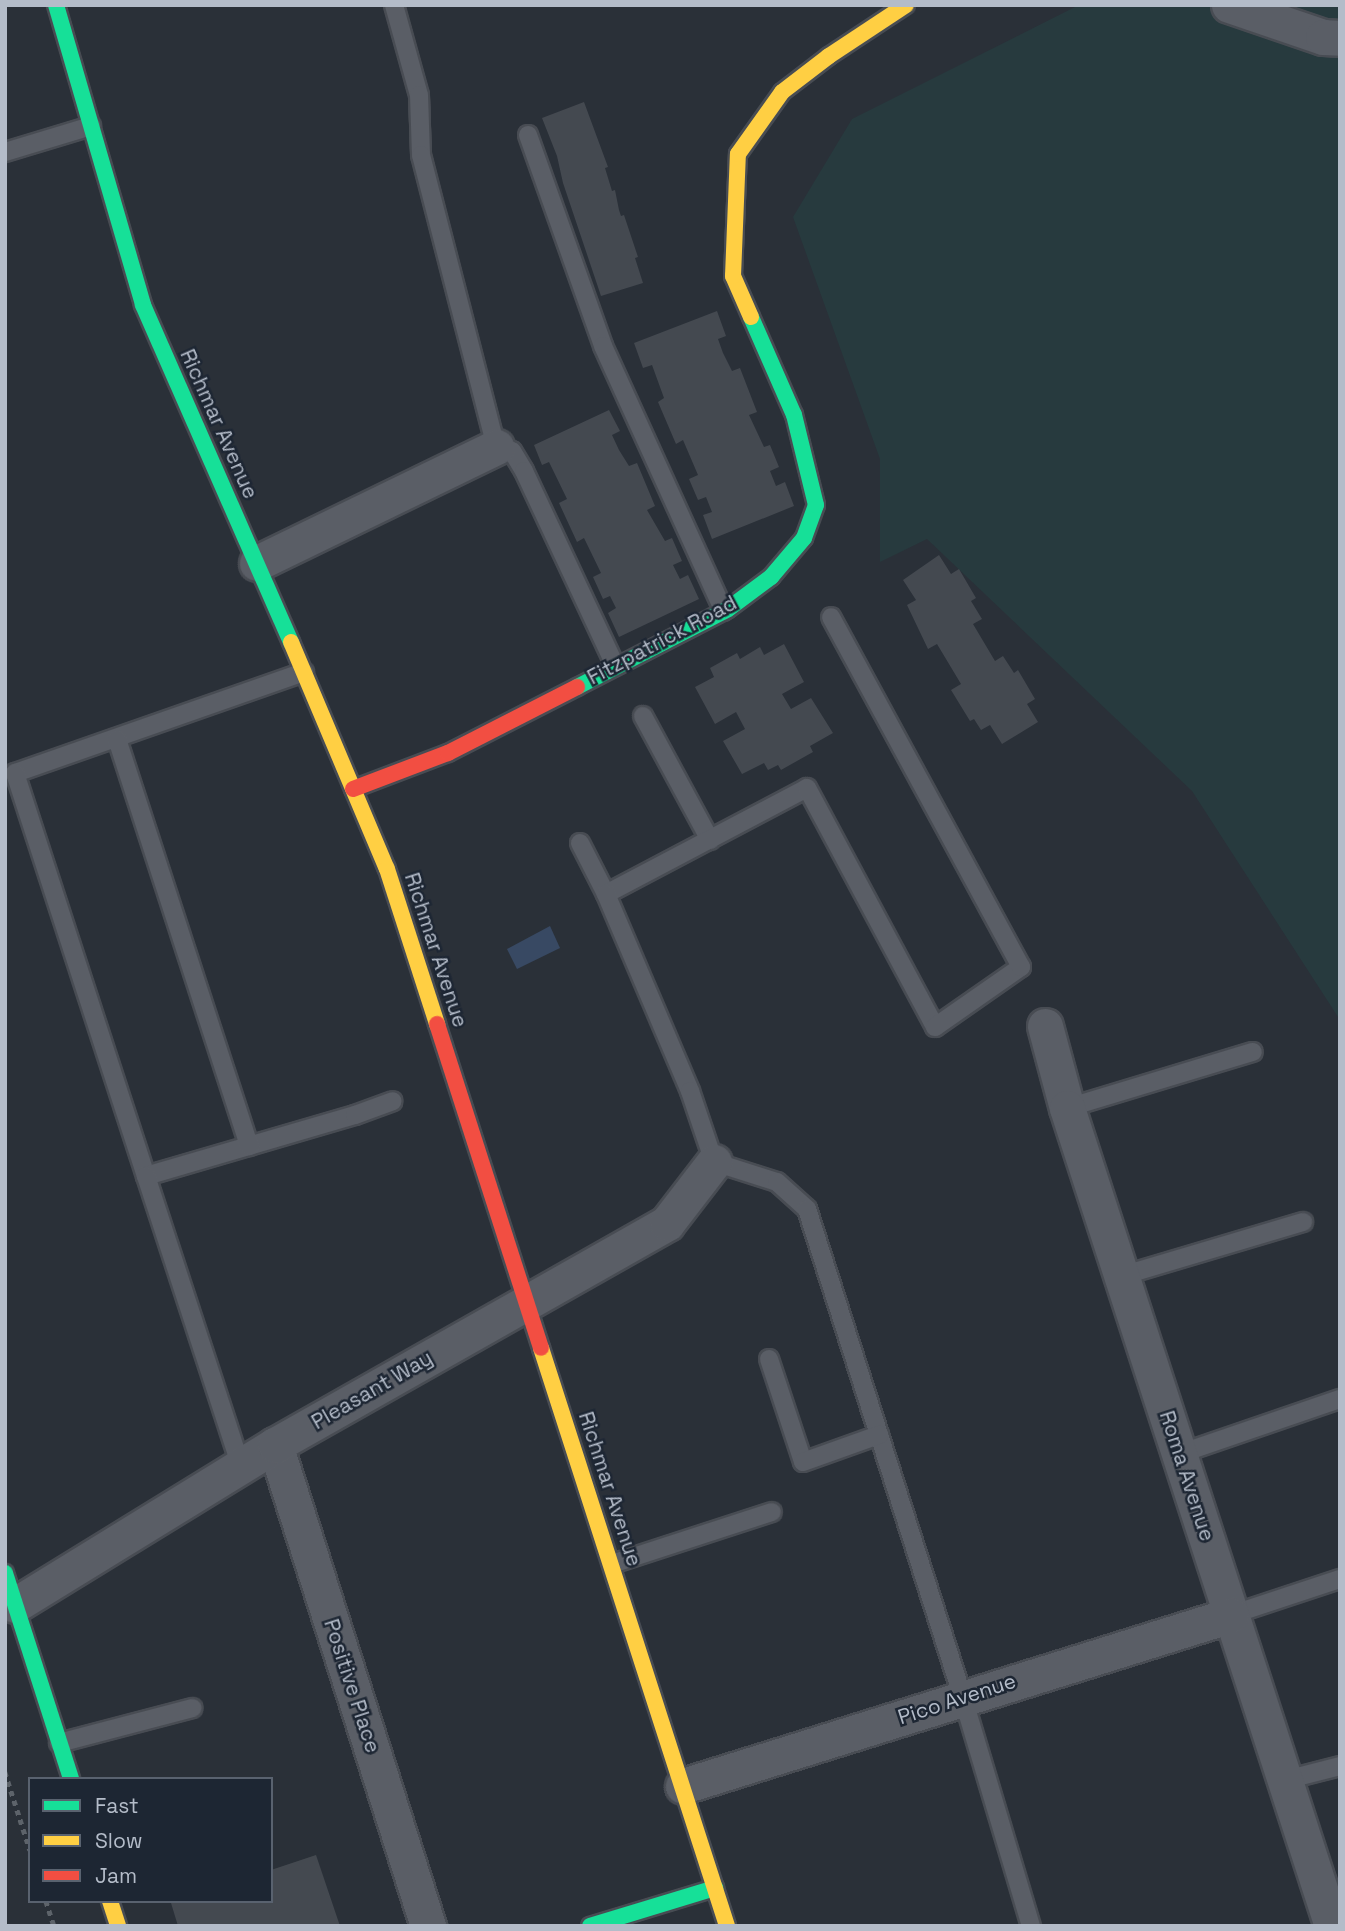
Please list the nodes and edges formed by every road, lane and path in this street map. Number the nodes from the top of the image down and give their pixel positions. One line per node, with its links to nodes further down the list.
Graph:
1 (56, 5): 6 (street, Richmar Avenue)
2 (394, 5): 9 (lane)
3 (906, 5): 11 (street, Fitzpatrick Road)
4 (1229, 5): 5 (street)
5 (1340, 38)
6 (91, 126): 8 (lane); 10 (street, Richmar Avenue)
7 (527, 135): 11 (lane)
8 (5, 152)
9 (496, 447): 10 (street); 13 (lane)
10 (257, 563): 14 (street, Richmar Avenue)
11 (724, 611): 13 (street, Fitzpatrick Road)
12 (831, 617): 18 (lane)
13 (615, 665): 17 (street, Fitzpatrick Road)
14 (304, 672): 16 (lane); 17 (street, Richmar Avenue)
15 (643, 716): 18 (lane)
16 (117, 739): 25 (lane); 27 (lane)
17 (353, 789): 30 (street, Richmar Avenue)
18 (710, 840): 20 (lane)
19 (580, 843): 20 (lane)
20 (606, 894): 26 (lane)
21 (1045, 1026): 24 (street, Roma Avenue)
22 (1254, 1052): 24 (lane)
23 (393, 1101): 25 (lane)
24 (1067, 1108): 29 (street, Roma Avenue)
25 (249, 1146): 27 (lane)
26 (714, 1162): 30 (street, Pleasant Way); 33 (lane)
27 (146, 1176): 36 (lane)
28 (1303, 1222): 29 (lane)
29 (1121, 1276): 35 (street, Roma Avenue)
30 (528, 1300): 34 (street, Pleasant Way); 38 (street, Richmar Avenue)
31 (769, 1359): 33 (lane)
32 (1340, 1399): 35 (lane)
33 (879, 1436): 42 (lane)
34 (275, 1446): 36 (street, Pleasant Way); 56 (street, Positive Place)
35 (1179, 1454): 41 (street, Roma Avenue)
36 (241, 1466): 40 (street, Pleasant Way)
37 (772, 1512): 38 (lane)
38 (612, 1564): 49 (street, Richmar Avenue)
39 (1340, 1579): 41 (lane)
40 (10, 1589): 44 (street)
41 (1231, 1615): 42 (street, Pico Avenue); 48 (street, Roma Avenue)
42 (963, 1698): 49 (street, Pico Avenue); 59 (lane)
43 (191, 1708): 44 (lane)
44 (59, 1743): 47 (street)
45 (1340, 1766): 48 (lane)
46 (5, 1772): 50 (path)
47 (70, 1777)
48 (1284, 1780): 60 (street, Roma Avenue)
49 (683, 1786): 51 (street, Richmar Avenue)
50 (28, 1844)
51 (715, 1888): 57 (street); 58 (street, Richmar Avenue)
52 (47, 1903): 54 (path)
53 (111, 1903): 55 (street)
54 (54, 1926)
55 (118, 1926)
56 (428, 1926)
57 (590, 1926)
58 (727, 1926)
59 (1031, 1926)
60 (1332, 1926)

